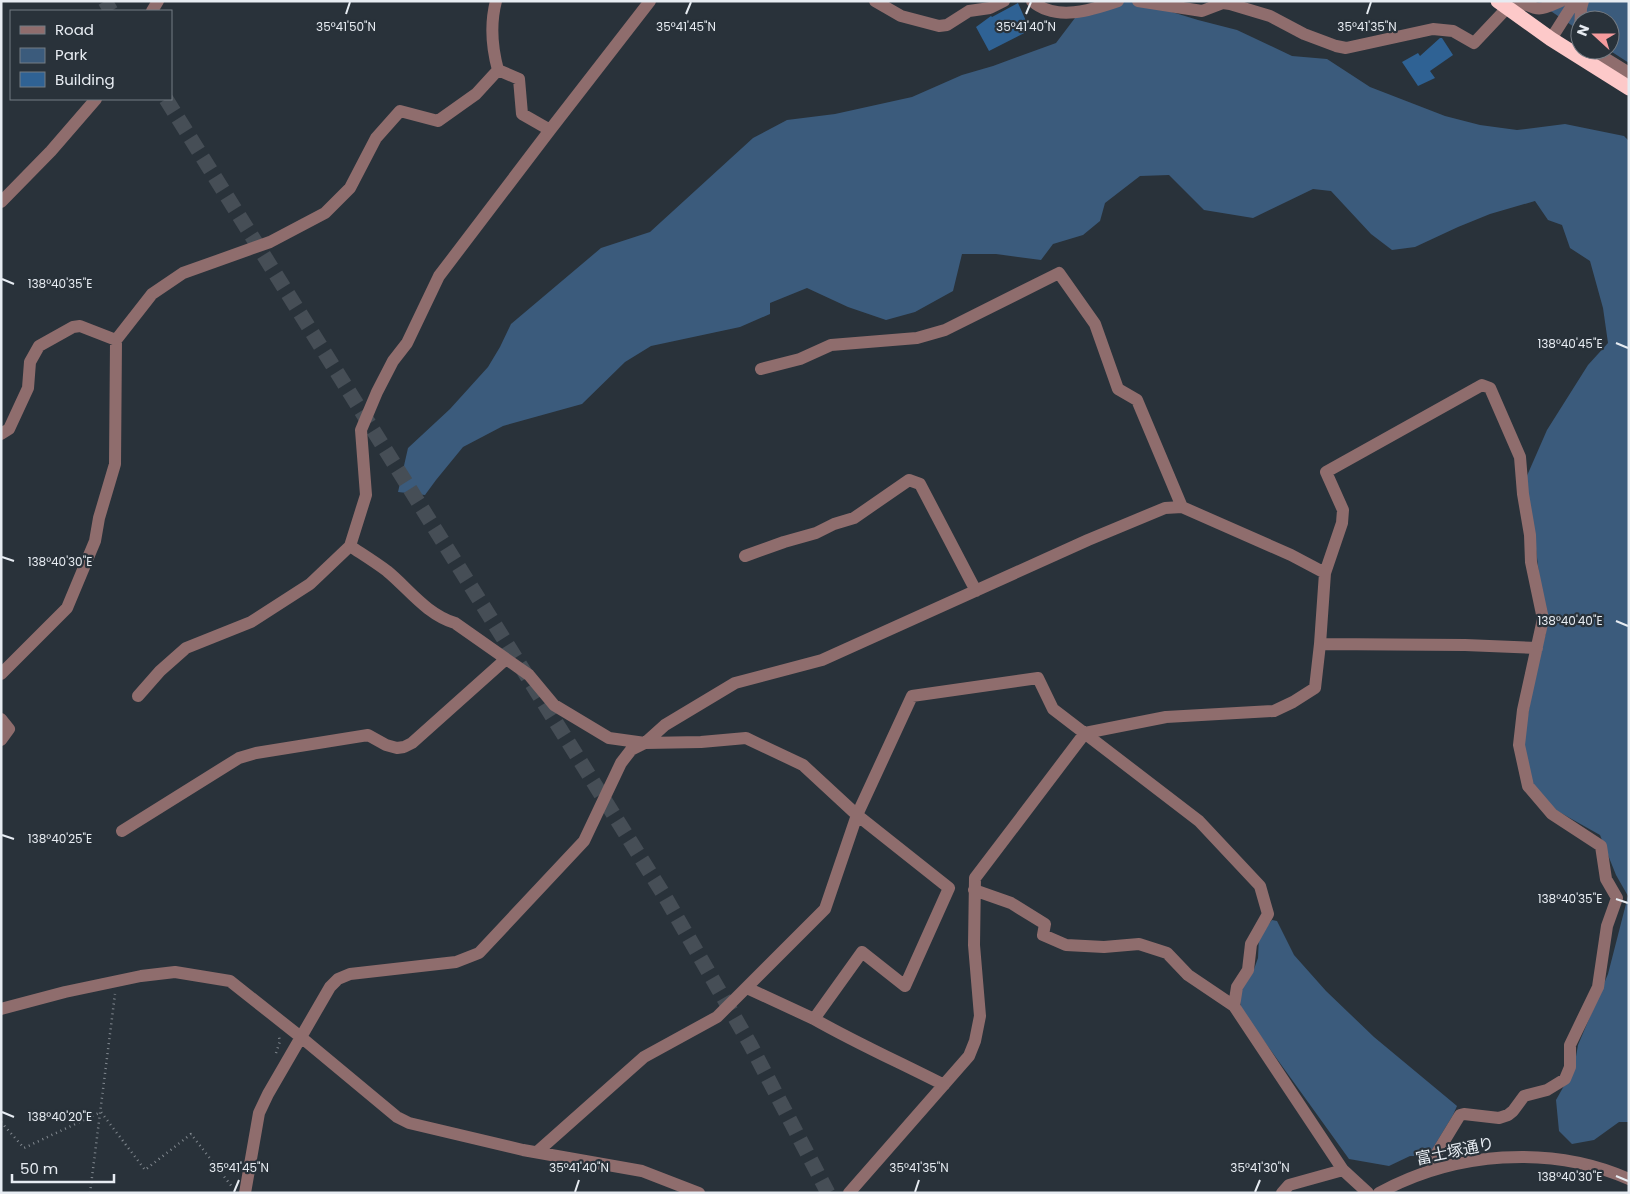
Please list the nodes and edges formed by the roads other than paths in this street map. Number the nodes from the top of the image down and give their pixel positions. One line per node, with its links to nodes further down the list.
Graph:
1 (496, 1): 13 (street)
2 (650, 1): 17 (street)
3 (875, 1): 4 (street)
4 (1004, 1)
5 (1032, 1): 6 (street)
6 (1118, 1)
7 (1138, 1): 10 (street)
8 (1561, 1): 10 (street)
9 (1575, 1): 11 (street)
10 (1508, 3): 11 (highway)
11 (1551, 39): 15 (highway)
12 (1609, 60): 14 (street)
13 (498, 70): 17 (street); 19 (street)
14 (1629, 72)
15 (1629, 88)
16 (95, 100): 18 (street)
17 (550, 130): 23 (street)
18 (1, 202)
19 (116, 340): 21 (street); 30 (street)
20 (761, 369): 22 (street)
21 (1, 434)
22 (1182, 507): 25 (street); 26 (street)
23 (350, 546): 29 (street); 31 (street)
24 (745, 556): 26 (street)
25 (1325, 573): 27 (street); 28 (street)
26 (976, 591): 35 (street)
27 (1320, 644): 28 (street); 33 (street)
28 (1536, 648): 47 (street)
29 (506, 658): 35 (street); 37 (street)
30 (1, 674)
31 (138, 696)
32 (1, 719): 34 (street)
33 (1085, 733): 36 (street); 38 (street); 40 (street)
34 (1, 740)
35 (645, 743): 36 (street); 43 (street)
36 (857, 815): 39 (street); 42 (street)
37 (122, 831)
38 (974, 890): 40 (street); 44 (street)
39 (747, 988): 42 (street); 45 (street)
40 (1234, 1006): 46 (street)
41 (1, 1009): 43 (street)
42 (814, 1019): 44 (street)
43 (302, 1038): 45 (street); 50 (street)
44 (944, 1085): 52 (street)
45 (537, 1152): 51 (street)
46 (1343, 1170): 53 (street); 54 (street)
47 (1432, 1170): 48 (street, 富士塚通り); 49 (street, 富士塚通り)
48 (1629, 1179)
49 (1395, 1188): 55 (street, 富士塚通り)
50 (238, 1192)
51 (699, 1193)
52 (849, 1193)
53 (1282, 1193)
54 (1368, 1193)
55 (1379, 1193)

